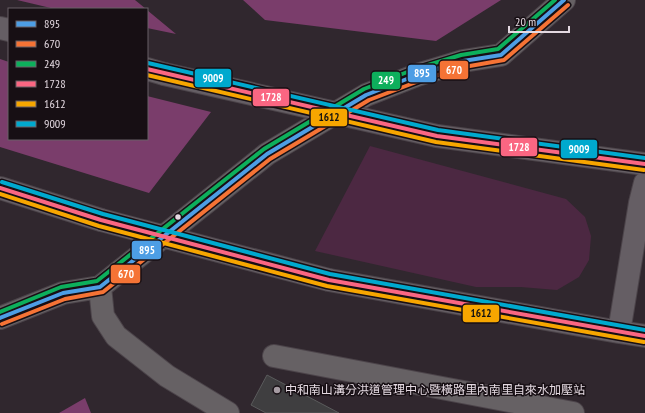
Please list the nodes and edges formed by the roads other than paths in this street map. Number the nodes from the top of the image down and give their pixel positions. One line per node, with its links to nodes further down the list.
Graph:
1 (564, 0): 6 (street)
2 (155, 72): 3 (highway, bridge)
3 (645, 164)
4 (645, 182): 8 (highway)
5 (0, 188): 8 (highway, bridge)
6 (100, 287): 7 (street); 11 (street)
7 (0, 318)
8 (619, 332): 9 (highway)
9 (645, 336)
10 (274, 356): 12 (street)
11 (228, 413)
12 (573, 413)

